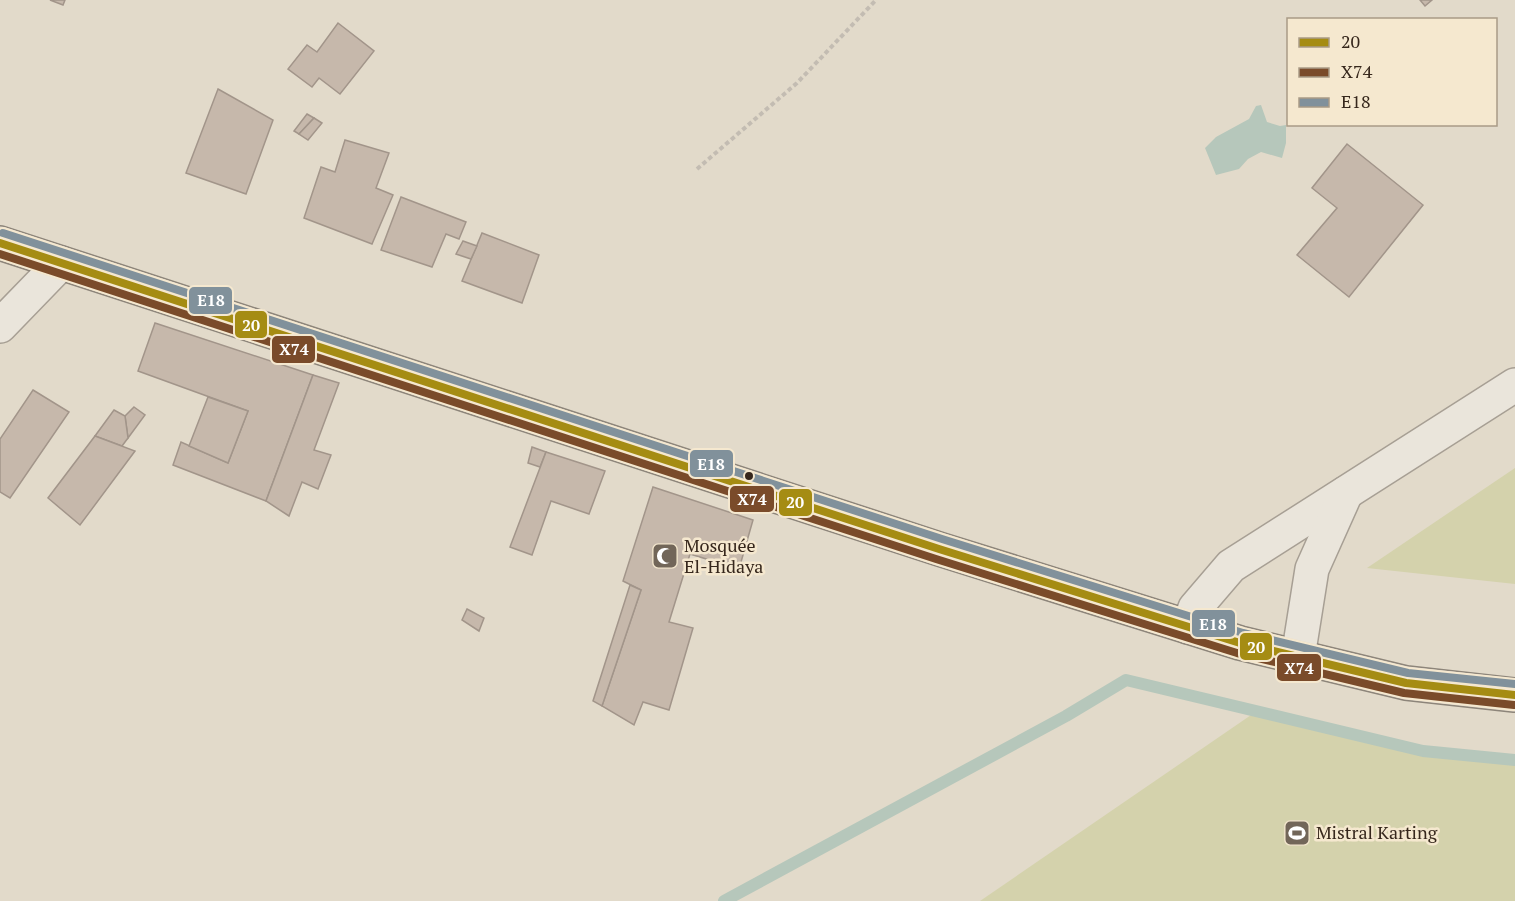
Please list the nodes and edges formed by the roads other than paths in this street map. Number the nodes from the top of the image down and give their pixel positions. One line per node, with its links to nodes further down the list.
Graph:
1 (0, 243): 2 (main road)
2 (61, 263): 3 (street); 6 (main road)
3 (0, 326)
4 (1515, 385): 5 (street)
5 (1346, 493): 6 (street); 7 (street)
6 (1188, 627): 7 (main road)
7 (1298, 657): 8 (main road)
8 (1515, 696)

